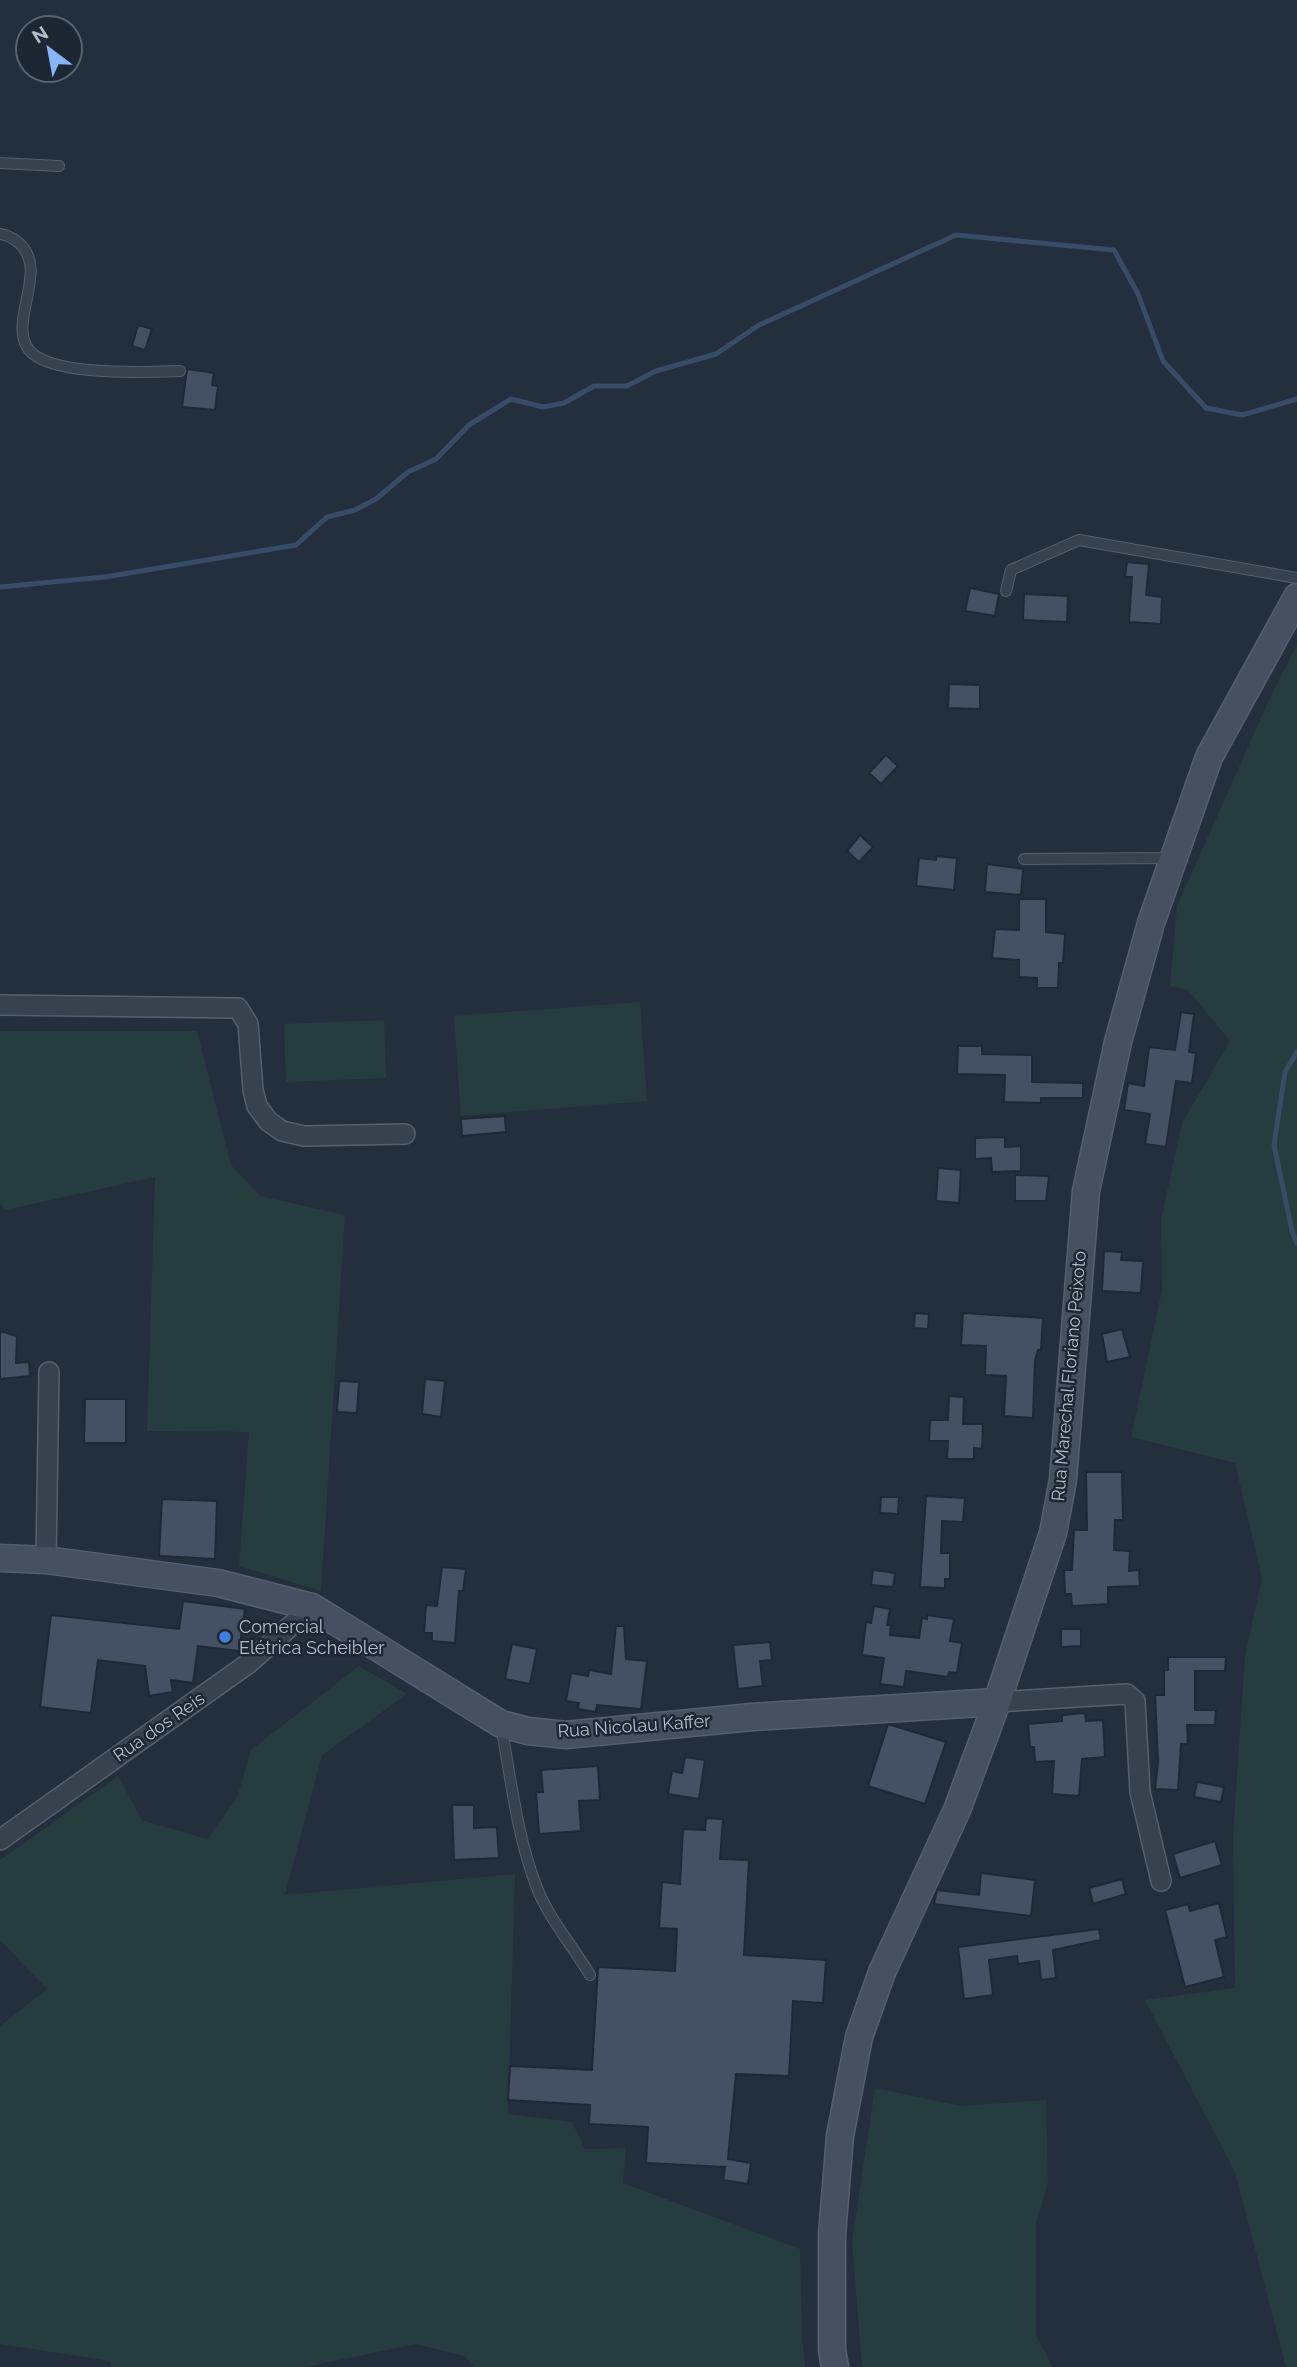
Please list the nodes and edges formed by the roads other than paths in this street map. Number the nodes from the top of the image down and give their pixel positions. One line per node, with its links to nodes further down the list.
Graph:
1 (0, 163): 2 (lane)
2 (59, 166)
3 (0, 234): 4 (lane)
4 (180, 371)
5 (1297, 578): 6 (lane)
6 (1006, 591)
7 (1297, 597): 8 (main road, Rua Marechal Floriano Peixoto)
8 (1172, 858): 9 (lane); 16 (main road, Rua Marechal Floriano Peixoto)
9 (1024, 859)
10 (0, 1005): 11 (street)
11 (405, 1134)
12 (49, 1372): 14 (street)
13 (0, 1558): 14 (main road, Rua Nicolau Kaffer)
14 (46, 1560): 15 (main road, Rua Nicolau Kaffer)
15 (312, 1607): 17 (main road, Rua Nicolau Kaffer); 18 (street, Rua dos Reis)
16 (997, 1703): 17 (main road, Rua Nicolau Kaffer); 19 (street, Rua Nicolau Kaffer); 21 (main road, Rua Marechal Floriano Peixoto)
17 (501, 1724): 20 (lane)
18 (0, 1840)
19 (1161, 1881)
20 (590, 1975)
21 (835, 2367)

